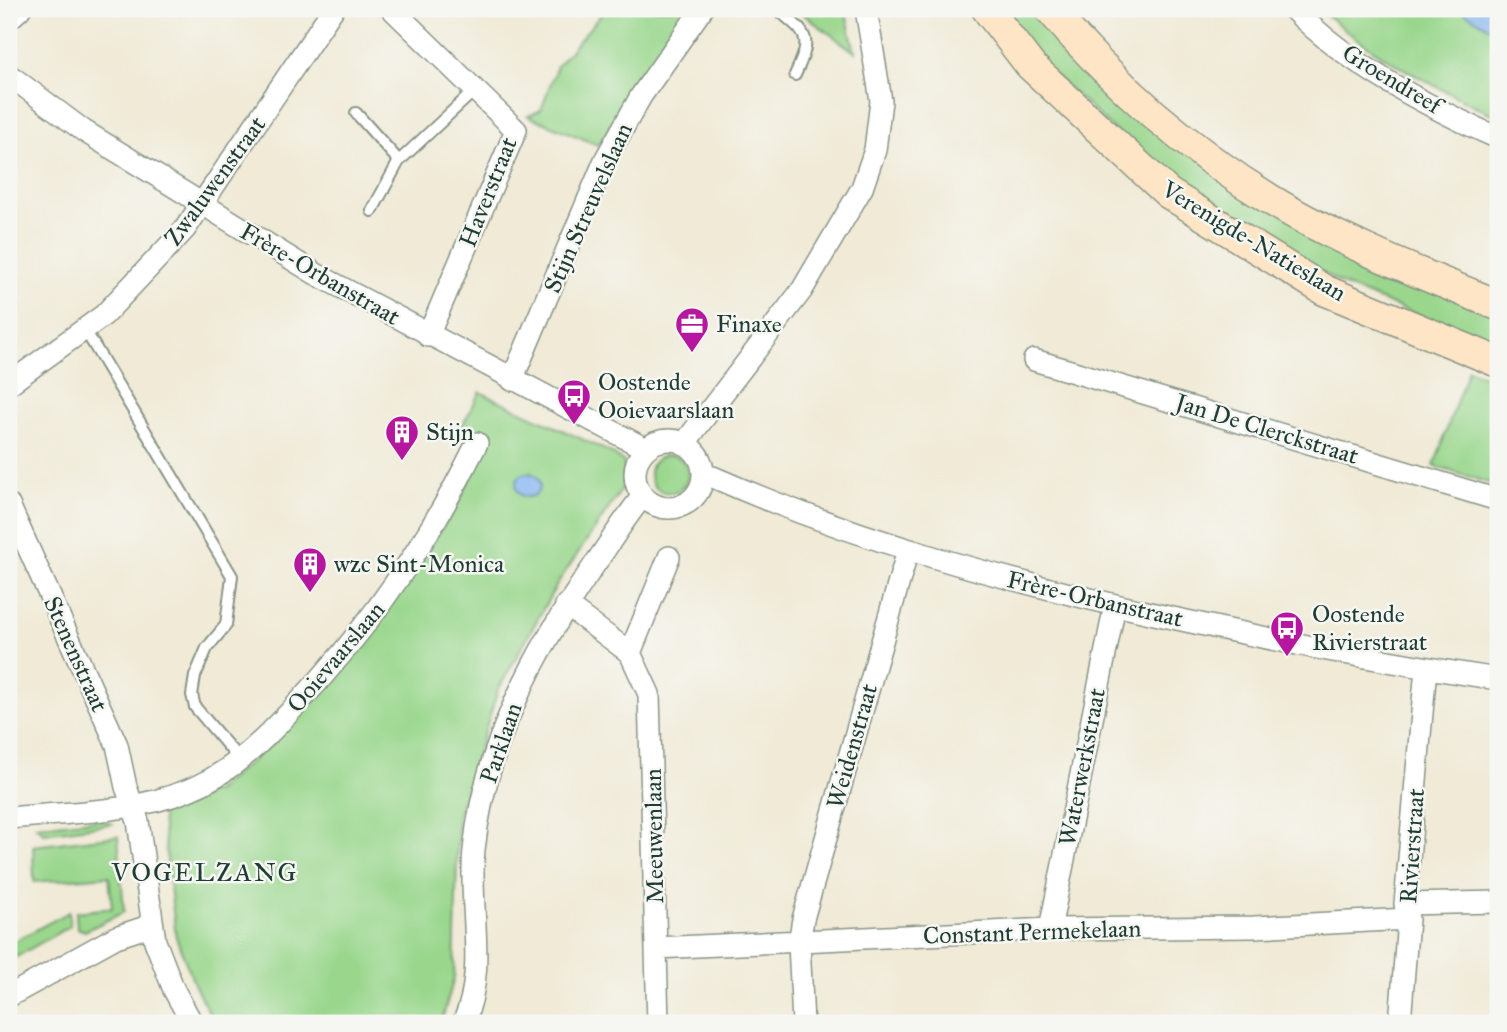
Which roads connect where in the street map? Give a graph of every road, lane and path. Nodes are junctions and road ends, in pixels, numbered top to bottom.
1 (20, 9) edge
2 (333, 9) edge
3 (392, 9) edge
4 (702, 9) edge
5 (777, 9) edge
6 (866, 9) edge
7 (987, 9) edge
8 (1050, 9) edge
9 (1293, 9) edge
10 (9, 19) edge
11 (9, 75) edge
12 (794, 75) dead end
13 (475, 90) junction
14 (356, 113) dead end
15 (1498, 138) edge
16 (399, 161) junction
17 (203, 204) junction
18 (372, 211) dead end
19 (1498, 305) edge
20 (85, 330) junction
21 (428, 336) junction
22 (1034, 360) dead end
23 (1498, 362) edge
24 (512, 380) junction
25 (9, 384) edge
26 (477, 443) dead end
27 (684, 444) junction
28 (646, 449) junction
29 (703, 477) junction
30 (643, 496) junction
31 (1498, 500) edge
32 (9, 505) edge
33 (908, 550) junction
34 (669, 557) dead end
35 (566, 605) junction
36 (1115, 605) junction
37 (630, 653) junction
38 (1426, 668) junction
39 (1498, 679) edge
40 (239, 759) junction
41 (135, 806) junction
42 (9, 818) edge
43 (1498, 902) edge
44 (1407, 912) junction
45 (152, 925) junction
46 (1050, 929) junction
47 (799, 943) junction
48 (656, 948) junction
49 (9, 996) edge
50 (192, 1023) edge
51 (463, 1023) edge
52 (657, 1023) edge
53 (803, 1023) edge
54 (1400, 1023) edge

1 - 10 street
2 - 17 street, Zwaluwenstraat
3 - 13 street, Haverstraat
4 - 24 street, Stijn Streuvelslaan
5 - 12 lane
6 - 27 street
7 - 23 main road, Verenigde-Natieslaan
8 - 19 main road, Verenigde-Natieslaan
9 - 15 street, Groendreef
11 - 17 street, Frère-Orbanstraat
13 - 16 lane
13 - 21 street, Haverstraat
14 - 16 lane
16 - 18 lane
17 - 20 street, Zwaluwenstraat
17 - 21 street, Frère-Orbanstraat
20 - 25 street, Zwaluwenstraat
20 - 40 lane
21 - 24 street, Frère-Orbanstraat
22 - 31 street, Jan De Clerckstraat
24 - 28 street, Frère-Orbanstraat
26 - 40 street, Ooievaarslaan
27 - 28 street
27 - 29 street
28 - 30 street
29 - 30 street
29 - 33 street, Frère-Orbanstraat
30 - 35 street, Parklaan
32 - 41 street, Stenenstraat
33 - 36 street, Frère-Orbanstraat
33 - 47 street, Weidenstraat
34 - 37 street
35 - 37 street, Meeuwenlaan
35 - 51 street, Parklaan
36 - 38 street, Frère-Orbanstraat
36 - 46 street, Waterwerkstraat
37 - 48 street, Meeuwenlaan
38 - 39 street, Frère-Orbanstraat
38 - 44 street, Rivierstraat
40 - 41 street, Ooievaarslaan
41 - 42 street, Ooievaarslaan
41 - 45 street
43 - 44 street, Constant Permekelaan
44 - 46 street, Constant Permekelaan
44 - 54 street, Rivierstraat
45 - 49 street
45 - 50 street
46 - 47 street, Constant Permekelaan
47 - 48 street, Constant Permekelaan
47 - 53 street, Weidenstraat
48 - 52 street, Meeuwenlaan

